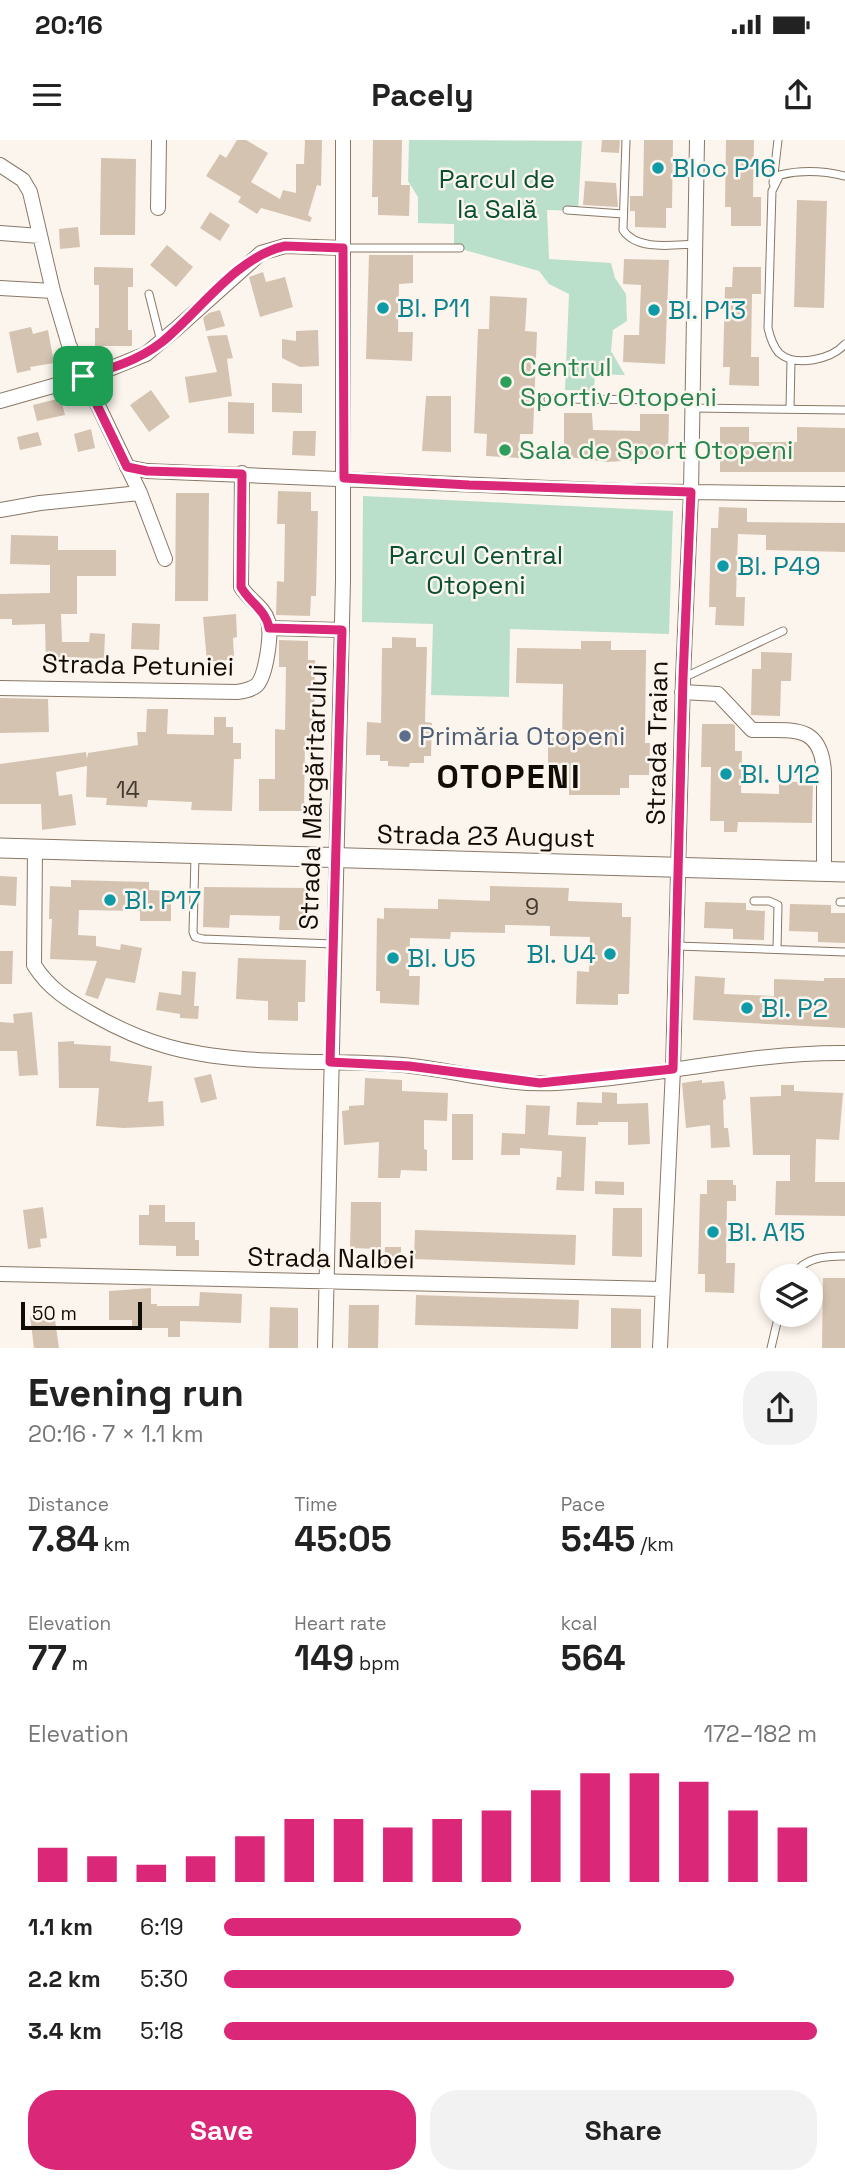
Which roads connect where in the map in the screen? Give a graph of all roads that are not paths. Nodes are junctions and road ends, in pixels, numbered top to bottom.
1 (159, 140) edge
2 (342, 140) edge
3 (626, 140) edge
4 (697, 140) edge
5 (778, 140) edge
6 (0, 165) edge
7 (845, 176) edge
8 (772, 191) junction
9 (158, 208) dead end
10 (567, 210) dead end
11 (623, 214) junction
12 (0, 233) edge
13 (40, 236) junction
14 (695, 244) junction
15 (343, 248) junction
16 (460, 248) dead end
17 (0, 288) edge
18 (53, 291) junction
19 (149, 294) dead end
20 (161, 342) junction
21 (845, 344) edge
22 (791, 360) junction
23 (83, 376) junction
24 (548, 399) dead end
25 (0, 401) edge
26 (693, 404) junction
27 (790, 409) junction
28 (845, 410) edge
29 (127, 467) junction
30 (242, 474) junction
31 (344, 478) junction
32 (691, 492) junction
33 (140, 493) junction
34 (845, 494) edge
35 (0, 510) edge
36 (165, 559) dead end
37 (269, 628) junction
38 (342, 630) junction
39 (783, 631) dead end
40 (683, 685) junction
41 (0, 688) edge
42 (0, 848) edge
43 (35, 849) junction
44 (195, 854) junction
45 (337, 859) junction
46 (679, 867) junction
47 (824, 872) junction
48 (845, 873) edge
49 (754, 901) dead end
50 (334, 944) junction
51 (677, 946) junction
52 (777, 949) junction
53 (845, 951) edge
54 (845, 1053) edge
55 (330, 1062) junction
56 (673, 1069) junction
57 (845, 1256) edge
58 (804, 1264) edge
59 (0, 1274) edge
60 (327, 1282) junction
61 (662, 1289) junction
62 (776, 1327) edge
63 (325, 1348) edge
64 (660, 1348) edge
65 (772, 1348) edge

1 - 9 street
2 - 15 street, Strada Mărgăritarului
3 - 11 lane
4 - 14 street, Strada Traian
5 - 8 lane
6 - 13 street
7 - 8 lane
8 - 22 lane
10 - 11 lane
11 - 14 lane
12 - 13 street
13 - 18 street
14 - 26 street, Strada Traian
15 - 16 lane
15 - 20 street
15 - 31 street, Strada Mărgăritarului
17 - 18 street
18 - 23 street
19 - 20 lane
20 - 23 street
21 - 22 lane
22 - 27 lane
23 - 25 street
23 - 29 street
24 - 26 lane
26 - 27 lane
26 - 32 street, Strada Traian
27 - 28 lane
29 - 30 street
29 - 33 street
30 - 31 street
30 - 37 street
31 - 32 street
31 - 38 street, Strada Mărgăritarului
32 - 34 street
32 - 40 street, Strada Traian
33 - 35 street
33 - 36 street
37 - 38 street
37 - 41 street, Strada Petuniei
38 - 45 street, Strada Mărgăritarului
39 - 40 lane
40 - 46 street, Strada Traian
40 - 47 street
42 - 43 main road, Strada 23 August
43 - 44 main road, Strada 23 August
43 - 55 street
44 - 45 main road, Strada 23 August
44 - 50 lane
45 - 46 main road, Strada 23 August
45 - 50 street, Strada Mărgăritarului
46 - 47 main road, Strada 23 August
46 - 51 street, Strada Traian
47 - 48 main road, Strada 23 August
49 - 52 lane
50 - 55 street, Strada Mărgăritarului
51 - 52 lane
51 - 56 street, Strada Traian
52 - 53 lane
54 - 56 street
55 - 56 street
55 - 60 street, Strada Mărgăritarului
56 - 61 street, Strada Traian
57 - 58 lane
59 - 60 street, Strada Nalbei
60 - 61 street, Strada Nalbei
60 - 63 street, Strada Mărgăritarului
61 - 64 street, Strada Traian
62 - 65 lane

